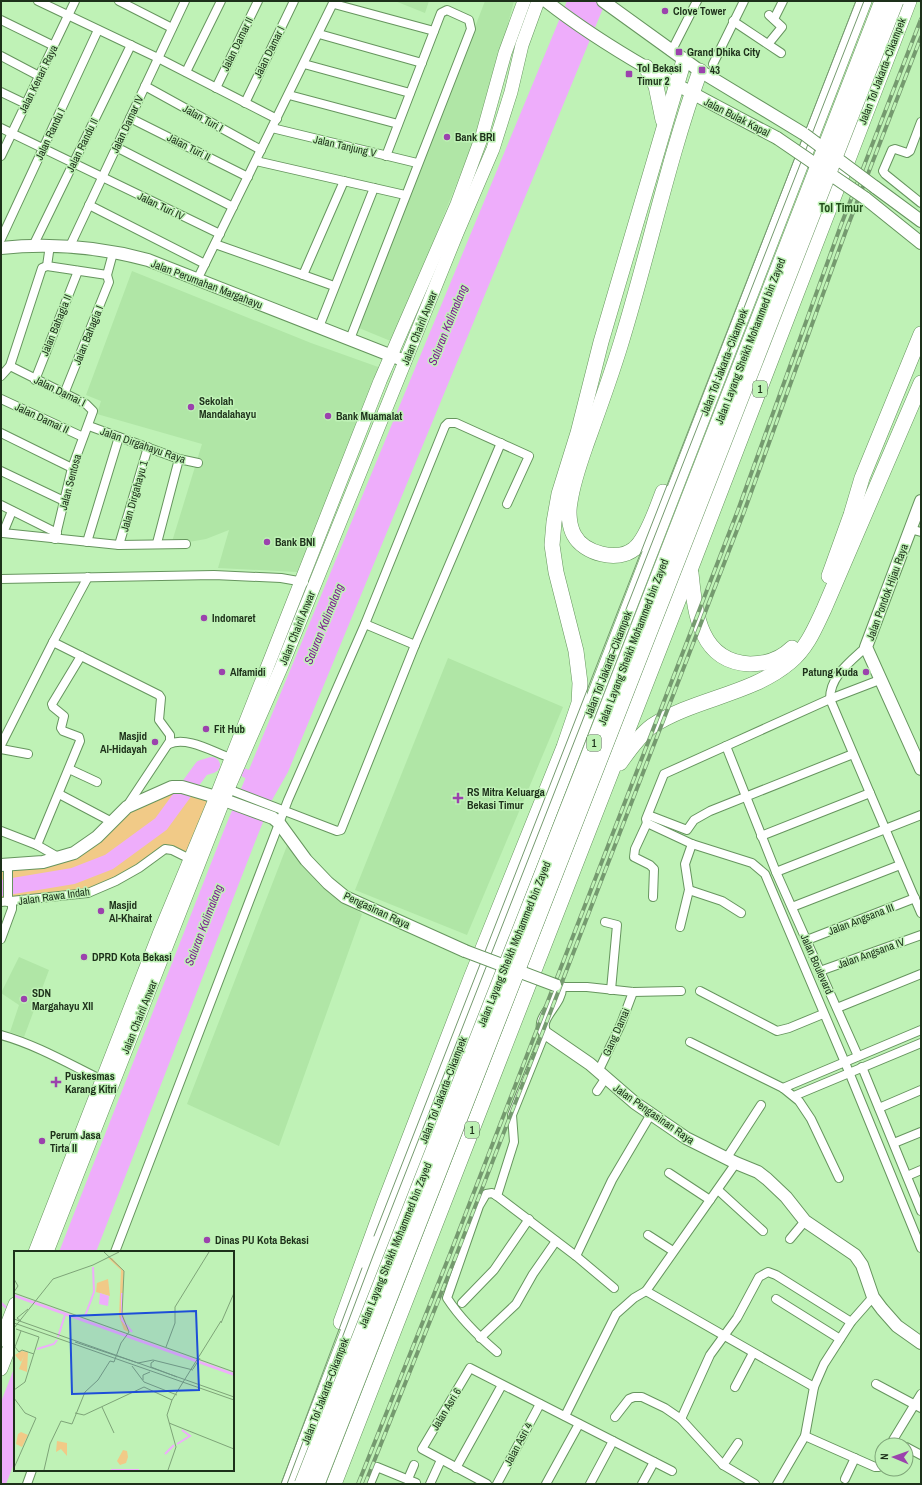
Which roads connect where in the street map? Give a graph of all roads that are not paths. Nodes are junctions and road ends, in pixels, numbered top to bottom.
1 (38, 1) edge
2 (75, 1) edge
3 (119, 1) edge
4 (185, 1) edge
5 (221, 1) edge
6 (258, 1) edge
7 (294, 1) edge
8 (524, 1) edge
9 (538, 1) edge
10 (697, 1) edge
11 (744, 1) edge
12 (783, 1) edge
13 (864, 1) edge
14 (882, 1) edge
15 (896, 1) edge
16 (909, 1) edge
17 (334, 2) edge
18 (549, 3) edge
19 (609, 3) edge
20 (68, 15) junction
21 (1, 20) edge
22 (733, 21) junction
23 (172, 28) junction
24 (98, 30) junction
25 (434, 31) junction
26 (319, 34) junction
27 (769, 43) junction
28 (131, 45) junction
29 (54, 46) junction
30 (670, 52) junction
31 (781, 53) dead end
32 (1, 56) edge
33 (158, 58) junction
34 (684, 60) junction
35 (422, 63) junction
36 (304, 64) junction
37 (646, 67) junction
38 (706, 68) junction
39 (186, 72) junction
40 (39, 76) junction
41 (676, 84) junction
42 (145, 86) junction
43 (216, 88) junction
44 (1, 92) edge
45 (410, 93) junction
46 (692, 94) junction
47 (288, 95) junction
48 (245, 103) junction
49 (26, 104) junction
50 (130, 118) junction
51 (277, 119) junction
52 (921, 122) edge
53 (398, 124) junction
54 (663, 125) junction
55 (1, 128) edge
56 (272, 128) junction
57 (12, 133) junction
58 (116, 147) junction
59 (43, 148) junction
60 (261, 150) junction
61 (1, 155) edge
62 (386, 156) junction
63 (256, 161) junction
64 (73, 163) junction
65 (417, 163) junction
66 (102, 177) junction
67 (248, 177) junction
68 (344, 181) junction
69 (374, 188) junction
70 (405, 195) junction
71 (921, 203) edge
72 (89, 205) junction
73 (233, 207) junction
74 (921, 222) edge
75 (220, 234) junction
76 (1, 239) edge
77 (921, 243) edge
78 (215, 244) junction
79 (50, 245) junction
80 (33, 246) junction
81 (70, 246) junction
82 (1, 248) edge
83 (113, 252) junction
84 (765, 256) junction
85 (205, 264) junction
86 (47, 266) junction
87 (78, 271) junction
88 (107, 275) junction
89 (303, 275) junction
90 (197, 280) junction
91 (334, 286) junction
92 (319, 327) junction
93 (921, 334) edge
94 (350, 339) junction
95 (392, 355) junction
96 (405, 361) junction
97 (10, 366) junction
98 (1, 376) edge
99 (35, 380) junction
100 (921, 383) edge
101 (64, 394) junction
102 (1, 399) edge
103 (89, 426) junction
104 (1, 433) edge
105 (83, 437) junction
106 (119, 437) junction
107 (501, 443) junction
108 (148, 447) junction
109 (179, 458) junction
110 (198, 463) dead end
111 (72, 468) junction
112 (1, 470) edge
113 (921, 501) edge
114 (64, 502) junction
115 (507, 504) dead end
116 (1, 505) edge
117 (12, 510) junction
118 (916, 531) edge
119 (2, 535) edge
120 (56, 536) junction
121 (87, 542) junction
122 (157, 543) junction
123 (186, 544) dead end
124 (119, 545) junction
125 (690, 570) junction
126 (88, 577) junction
127 (1, 579) edge
128 (308, 584) junction
129 (365, 624) junction
130 (53, 642) junction
131 (415, 645) junction
132 (866, 647) junction
133 (81, 656) junction
134 (882, 679) junction
135 (830, 699) junction
136 (169, 744) junction
137 (1, 745) edge
138 (726, 746) junction
139 (1, 749) edge
140 (28, 754) dead end
141 (853, 754) junction
142 (231, 758) junction
143 (69, 769) junction
144 (921, 770) edge
145 (610, 777) junction
146 (97, 782) dead end
147 (142, 786) junction
148 (870, 793) junction
149 (59, 794) junction
150 (155, 794) junction
151 (223, 795) junction
152 (745, 796) junction
153 (127, 807) junction
154 (284, 811) junction
155 (921, 815) edge
156 (275, 816) junction
157 (647, 819) junction
158 (112, 822) junction
159 (885, 829) junction
160 (1, 831) edge
161 (761, 836) junction
162 (692, 844) junction
163 (37, 845) junction
164 (58, 857) junction
165 (190, 859) junction
166 (900, 865) junction
167 (6, 868) edge
168 (776, 872) junction
169 (689, 890) junction
170 (653, 897) dead end
171 (914, 898) junction
172 (7, 900) edge
173 (792, 907) junction
174 (741, 913) dead end
175 (921, 913) edge
176 (605, 922) dead end
177 (680, 928) dead end
178 (921, 935) edge
179 (164, 937) junction
180 (1, 939) edge
181 (806, 940) junction
182 (820, 971) junction
183 (921, 974) edge
184 (558, 986) junction
185 (611, 990) junction
186 (681, 991) dead end
187 (700, 991) dead end
188 (633, 992) junction
189 (837, 1008) junction
190 (823, 1014) junction
191 (921, 1030) edge
192 (545, 1033) junction
193 (1, 1036) edge
194 (690, 1042) dead end
195 (921, 1043) edge
196 (858, 1056) junction
197 (845, 1062) junction
198 (862, 1067) junction
199 (849, 1072) junction
200 (602, 1075) junction
201 (107, 1083) junction
202 (783, 1088) junction
203 (921, 1090) edge
204 (597, 1091) dead end
205 (794, 1096) junction
206 (761, 1105) dead end
207 (879, 1108) junction
208 (651, 1114) junction
209 (921, 1132) edge
210 (894, 1143) junction
211 (731, 1161) junction
212 (921, 1170) edge
213 (669, 1173) dead end
214 (907, 1176) junction
215 (839, 1178) dead end
216 (718, 1190) junction
217 (497, 1196) junction
218 (710, 1200) junction
219 (921, 1210) edge
220 (907, 1215) junction
221 (529, 1219) junction
222 (53, 1220) junction
223 (805, 1221) junction
224 (763, 1231) dead end
225 (648, 1235) dead end
226 (790, 1239) dead end
227 (556, 1241) junction
228 (921, 1248) edge
229 (36, 1251) edge
230 (47, 1251) edge
231 (115, 1251) edge
232 (673, 1251) junction
233 (576, 1256) junction
234 (614, 1288) dead end
235 (646, 1291) junction
236 (873, 1297) junction
237 (776, 1299) dead end
238 (462, 1303) dead end
239 (14, 1310) edge
240 (851, 1322) junction
241 (11, 1328) edge
242 (722, 1336) junction
243 (480, 1338) junction
244 (840, 1339) junction
245 (1, 1340) edge
246 (921, 1343) edge
247 (497, 1352) dead end
248 (753, 1353) junction
249 (1, 1369) edge
250 (876, 1384) dead end
251 (502, 1385) junction
252 (735, 1387) dead end
253 (814, 1387) junction
254 (921, 1394) edge
255 (540, 1404) junction
256 (917, 1406) edge
257 (565, 1416) junction
258 (615, 1417) dead end
259 (681, 1419) junction
260 (579, 1424) junction
261 (308, 1436) junction
262 (805, 1436) junction
263 (896, 1437) edge
264 (613, 1441) junction
265 (738, 1443) dead end
266 (855, 1458) junction
267 (441, 1460) junction
268 (654, 1462) junction
269 (414, 1465) dead end
270 (723, 1465) junction
271 (874, 1467) edge
272 (456, 1468) junction
273 (32, 1471) edge
274 (672, 1471) dead end
275 (845, 1479) dead end
276 (474, 1481) edge
277 (412, 1482) edge
278 (27, 1484) edge
279 (289, 1484) edge
280 (302, 1484) edge
281 (317, 1484) edge
282 (334, 1484) edge
283 (370, 1484) edge
284 (430, 1484) edge
285 (487, 1484) edge
286 (497, 1484) edge
287 (546, 1484) edge
288 (590, 1484) edge
289 (642, 1484) edge
290 (755, 1484) edge
291 (777, 1484) edge

1 - 20 street
2 - 20 street, Jalan Kenari Raya
3 - 23 street
4 - 23 street, Jalan Damar IV
5 - 39 street
6 - 43 street, Jalan Damar II
7 - 48 street, Jalan Damar I
8 - 95 main road, Jalan Chairil Anwar
9 - 96 main road, Jalan Chairil Anwar
10 - 30 street
11 - 22 street
12 - 27 street
13 - 84 highway, Jalan Tol Jakarta–Cikampek / 1
14 - 280 highway, Jalan Layang Sheikh Mohammed bin Zayed / 1, bridge
15 - 281 highway, Jalan Layang Sheikh Mohammed bin Zayed / 1, bridge
16 - 125 highway, Jalan Tol Jakarta–Cikampek / 1
17 - 25 street
17 - 26 street
18 - 37 street, Jalan Bulak Kapal
19 - 30 street, Jalan Bulak Kapal
20 - 24 street
20 - 29 street, Jalan Kenari Raya
21 - 29 street
22 - 27 street
22 - 38 street
23 - 33 street, Jalan Damar IV
24 - 28 street
24 - 59 street, Jalan Randu I
25 - 35 street
25 - 65 street
26 - 35 street
26 - 36 street
27 - 31 street
28 - 33 street
28 - 64 street, Jalan Randu II
29 - 40 street, Jalan Kenari Raya
30 - 34 street, Jalan Bulak Kapal
32 - 40 street
33 - 39 street
33 - 42 street, Jalan Damar IV
34 - 38 street, Jalan Bulak Kapal
34 - 41 highway
35 - 45 street
36 - 45 street
36 - 47 street
37 - 41 street, Jalan Bulak Kapal
37 - 54 highway
38 - 46 highway
38 - 74 street, Jalan Bulak Kapal, bridge
39 - 43 street
40 - 49 street, Jalan Kenari Raya
41 - 46 street, Jalan Bulak Kapal
41 - 54 highway
42 - 50 street, Jalan Damar IV
42 - 60 street, Jalan Turi I
43 - 48 street
44 - 49 street
45 - 53 street
46 - 77 street, Jalan Bulak Kapal, bridge
46 - 84 highway
47 - 51 street
47 - 53 street
48 - 51 street
49 - 57 street, Jalan Kenari Raya
50 - 58 street, Jalan Damar IV
50 - 67 street, Jalan Turi II
51 - 56 street
52 - 71 street
53 - 62 street
54 - 261 highway
55 - 57 street, Jalan Turi IV
56 - 60 street
56 - 62 street, Jalan Tanjung V
57 - 59 street, Jalan Turi IV
57 - 61 street, Jalan Kenari Raya
58 - 66 street, Jalan Damar IV
58 - 73 street
59 - 64 street, Jalan Turi IV
59 - 76 street, Jalan Randu I
60 - 63 street
62 - 65 street, Jalan Tanjung V
63 - 67 street
63 - 68 street
64 - 66 street, Jalan Turi IV
64 - 80 street, Jalan Randu II
65 - 70 street
66 - 72 street, Jalan Damar IV
66 - 75 street, Jalan Turi IV
67 - 73 street
68 - 69 street
68 - 89 street
69 - 70 street
69 - 91 street
70 - 94 street
72 - 81 street, Jalan Damar IV
72 - 85 street
73 - 75 street
75 - 78 street
78 - 85 street
78 - 89 street
79 - 80 street, Jalan Perumahan Margahayu
79 - 81 street, Jalan Perumahan Margahayu
79 - 86 street
80 - 82 street, Jalan Perumahan Margahayu
81 - 83 street, Jalan Perumahan Margahayu
83 - 88 street, Jalan Bahagia I
83 - 90 street, Jalan Perumahan Margahayu
84 - 261 highway, Jalan Tol Jakarta–Cikampek / 1
85 - 90 street
86 - 87 street
86 - 97 street
87 - 88 street
87 - 99 street, Jalan Bahagia II
88 - 101 street, Jalan Bahagia I
89 - 91 street
90 - 92 street, Jalan Perumahan Margahayu
91 - 92 street
92 - 94 street, Jalan Perumahan Margahayu
93 - 125 highway
94 - 95 street, Jalan Perumahan Margahayu
95 - 96 street, Jalan Perumahan Margahayu
95 - 128 main road, Jalan Chairil Anwar
96 - 128 main road, Jalan Chairil Anwar
97 - 98 street
97 - 99 street, Jalan Damai I
99 - 101 street, Jalan Damai I
100 - 145 highway
101 - 103 street, Jalan Damai I
102 - 105 street, Jalan Damai II
103 - 105 street, Jalan Sentosa
103 - 106 street, Jalan Dirgahayu Raya
104 - 111 street
105 - 111 street, Jalan Sentosa
106 - 108 street, Jalan Dirgahayu Raya
106 - 121 street
107 - 115 street
107 - 129 street
107 - 131 street
108 - 109 street, Jalan Dirgahayu Raya
108 - 124 street, Jalan Dirgahayu 1
109 - 110 street, Jalan Dirgahayu Raya
109 - 122 street
111 - 114 street, Jalan Sentosa
112 - 114 street
113 - 118 street, Jalan Pondok Hijau Raya
114 - 120 street, Jalan Sentosa
116 - 117 street
117 - 119 street
117 - 120 street
118 - 132 street, Jalan Pondok Hijau Raya
119 - 120 street
120 - 121 street
121 - 124 street
122 - 123 street
122 - 124 street
125 - 145 highway, Jalan Tol Jakarta–Cikampek / 1
126 - 127 street
126 - 128 street
126 - 130 street
128 - 142 main road, Jalan Chairil Anwar
128 - 151 main road, Jalan Chairil Anwar
129 - 131 street
129 - 154 street
130 - 133 street
130 - 137 street
131 - 154 street
132 - 134 street, Jalan Pondok Hijau Raya
132 - 135 street
133 - 136 street
133 - 143 street
134 - 135 street
134 - 144 street, Jalan Pondok Hijau Raya
135 - 138 street
135 - 141 street
136 - 142 street
136 - 147 street
138 - 152 street, Jalan Boulevard
138 - 157 street
139 - 140 street
141 - 148 street
141 - 152 street
142 - 151 main road, Jalan Chairil Anwar
143 - 146 street
143 - 149 street
145 - 282 highway, Jalan Tol Jakarta–Cikampek / 1
147 - 150 street
147 - 153 street
148 - 159 street
148 - 161 street
149 - 158 street
149 - 163 street
150 - 151 street
150 - 153 street
151 - 156 street
151 - 165 main road, Jalan Chairil Anwar
151 - 179 main road, Jalan Chairil Anwar
152 - 157 street
152 - 161 street, Jalan Boulevard
153 - 158 street
154 - 156 street
154 - 156 street
155 - 159 street
156 - 184 street, Pengasinan Raya, bridge
156 - 231 street
157 - 162 street
157 - 170 street
158 - 164 street
159 - 166 street
159 - 168 street
160 - 163 street
161 - 168 street, Jalan Boulevard
162 - 169 street
162 - 190 street
163 - 164 street
164 - 167 street
165 - 172 street, Jalan Rawa Indah
165 - 179 main road, Jalan Chairil Anwar
166 - 171 street
166 - 173 street
167 - 172 street
168 - 173 street, Jalan Boulevard
169 - 174 street
169 - 177 street
171 - 175 street
171 - 181 street, Jalan Angsana III
172 - 180 street
173 - 181 street, Jalan Boulevard
176 - 185 street
178 - 182 street, Jalan Angsana IV
179 - 201 main road, Jalan Chairil Anwar
181 - 182 street, Jalan Boulevard
182 - 189 street, Jalan Boulevard
183 - 189 street
184 - 185 street
184 - 192 street
185 - 188 street
186 - 188 street
187 - 190 street
188 - 200 street, Gang Damai
189 - 196 street, Jalan Boulevard
190 - 197 street
191 - 196 street
192 - 200 street, Jalan Pengasinan Raya
192 - 217 street
193 - 201 street
194 - 202 street
195 - 198 street
196 - 197 street
197 - 199 street
197 - 202 street
198 - 199 street
198 - 207 street
199 - 205 street
199 - 220 street
200 - 204 street, Gang Damai
200 - 208 street, Jalan Pengasinan Raya
201 - 222 main road, Jalan Chairil Anwar
202 - 205 street
203 - 207 street
205 - 215 street
206 - 211 street
207 - 210 street
208 - 211 street, Jalan Pengasinan Raya
208 - 233 street
209 - 210 street
210 - 214 street
211 - 216 street
211 - 223 street, Jalan Pengasinan Raya
212 - 214 street
213 - 218 street
214 - 219 street
216 - 218 street
216 - 224 street
217 - 221 street
217 - 243 street
218 - 232 street
219 - 220 street
220 - 228 street
221 - 227 street
221 - 238 street
222 - 229 main road, Jalan Chairil Anwar
222 - 230 main road, Jalan Chairil Anwar
223 - 226 street
223 - 236 street, Jalan Pengasinan Raya
225 - 232 street
227 - 233 street
227 - 243 street
232 - 235 street
233 - 234 street
235 - 242 street
235 - 257 street
236 - 240 street
236 - 246 street, Jalan Pengasinan Raya
237 - 244 street
239 - 241 main road
240 - 242 street
240 - 244 street
241 - 245 main road
241 - 249 main road
242 - 248 street
242 - 259 street
243 - 247 street
244 - 253 street
248 - 252 street
248 - 253 street
250 - 256 street
251 - 255 street
251 - 267 street, Jalan Asri 6
251 - 272 street
253 - 262 street
254 - 256 street
255 - 257 street
255 - 286 street, Jalan Asri 4
256 - 263 street
257 - 260 street
258 - 259 street
259 - 270 street
260 - 264 street
260 - 287 street
261 - 279 highway, Jalan Tol Jakarta–Cikampek / 1
262 - 266 street
262 - 291 street
264 - 268 street
264 - 288 street
265 - 270 street
266 - 271 street
266 - 275 street
267 - 272 street
267 - 284 street
268 - 274 street
268 - 289 street
269 - 277 street
270 - 290 street
272 - 276 street
273 - 278 street
276 - 285 street
277 - 283 street

